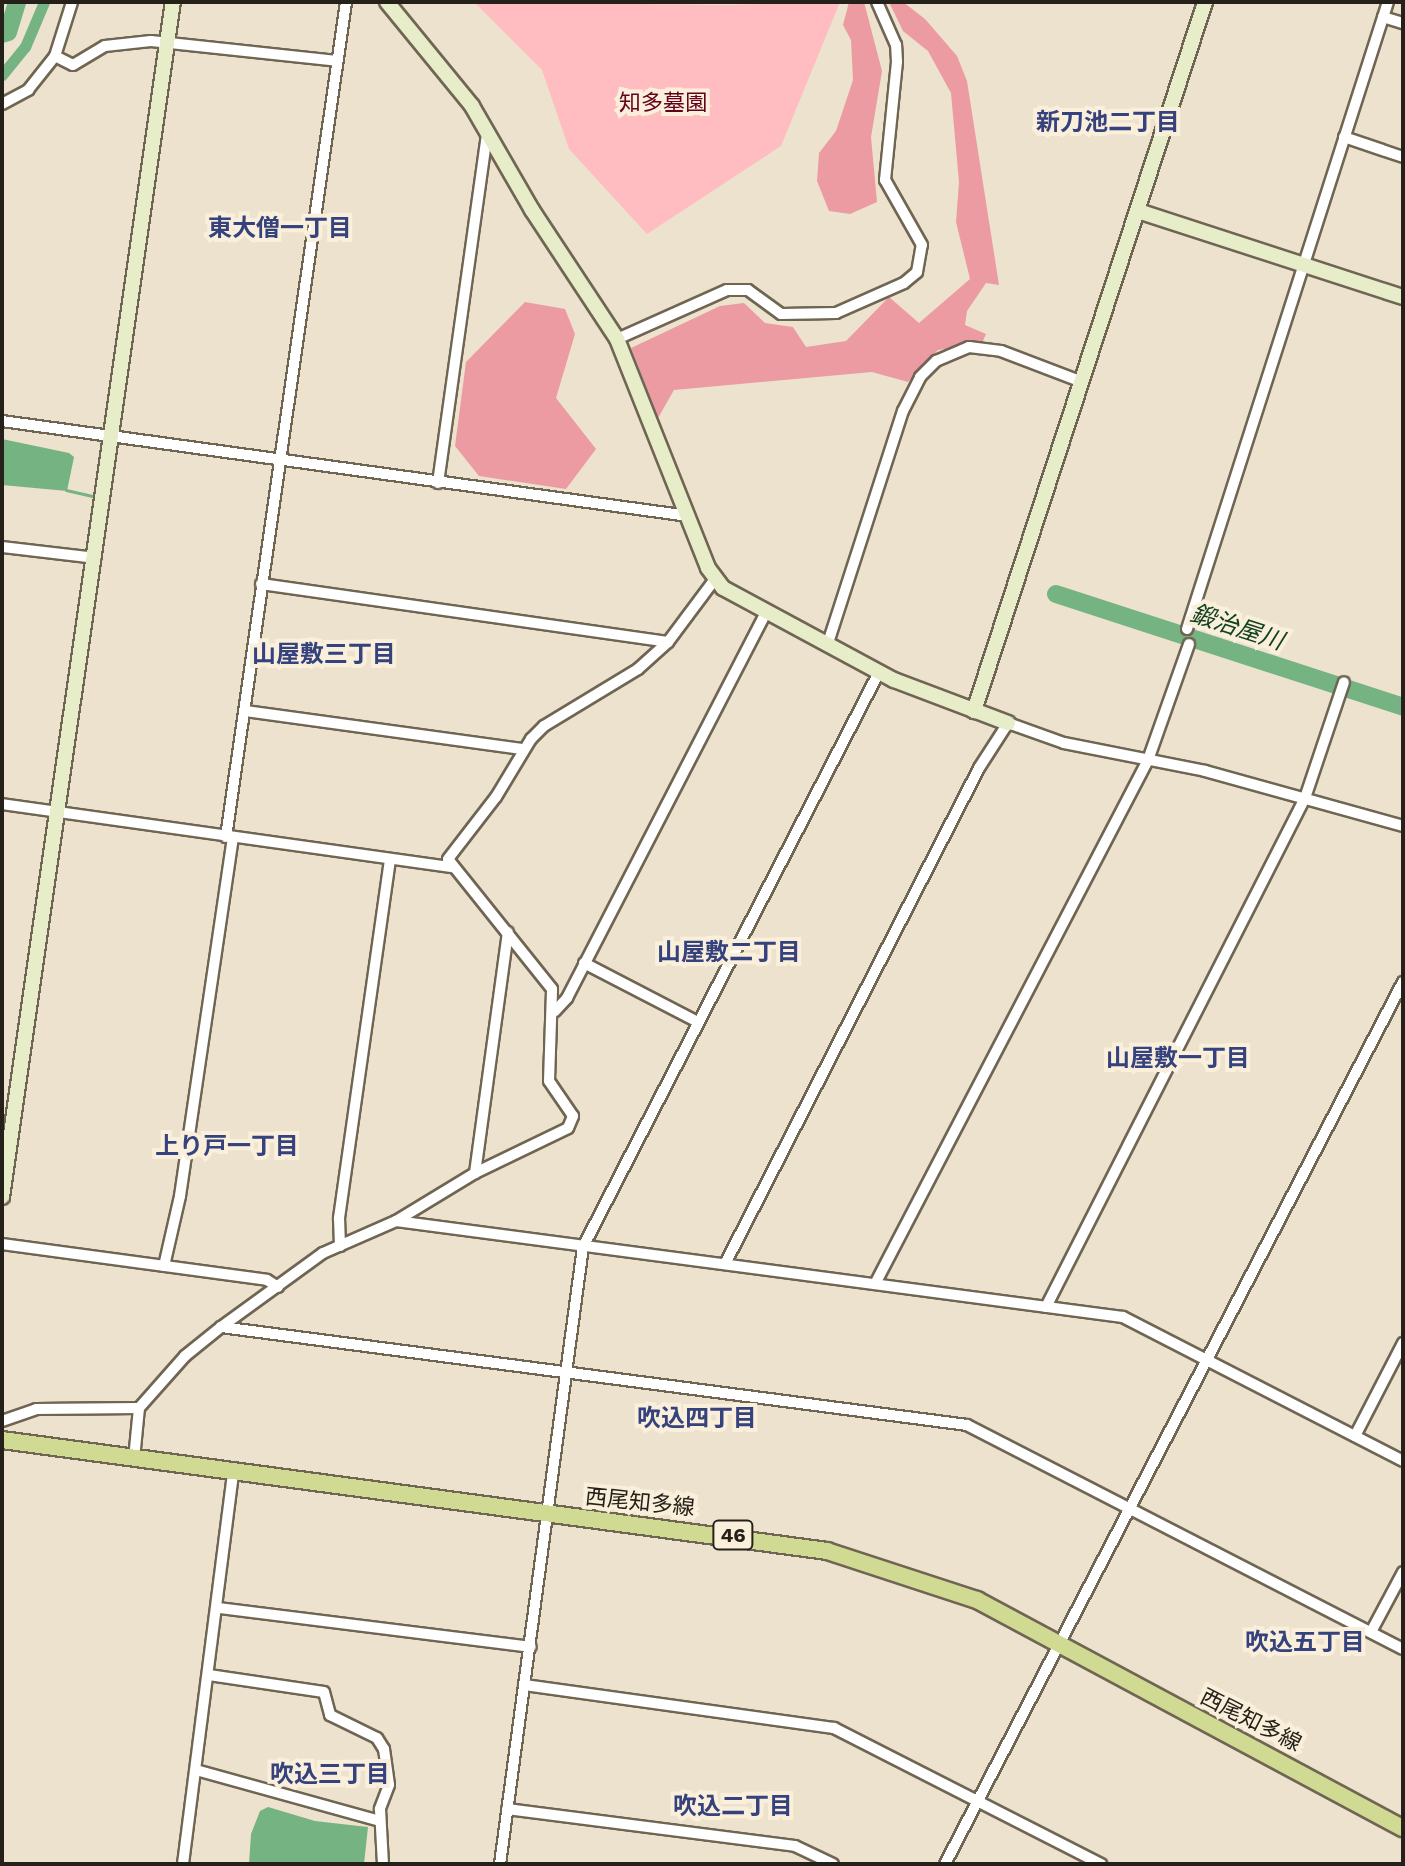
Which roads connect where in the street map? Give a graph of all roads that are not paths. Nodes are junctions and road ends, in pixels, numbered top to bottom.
1 (72, 2) edge
2 (173, 2) edge
3 (346, 2) edge
4 (387, 2) edge
5 (877, 2) edge
6 (1205, 2) edge
7 (1388, 2) edge
8 (1383, 17) junction
9 (1403, 23) edge
10 (167, 42) junction
11 (55, 56) junction
12 (337, 61) junction
13 (2, 104) edge
14 (487, 130) junction
15 (1344, 137) junction
16 (1403, 157) edge
17 (1138, 211) junction
18 (1304, 265) junction
19 (1403, 297) edge
20 (617, 339) junction
21 (1082, 382) junction
22 (2, 421) edge
23 (111, 437) junction
24 (280, 460) junction
25 (438, 483) junction
26 (688, 516) junction
27 (2, 547) edge
28 (95, 558) junction
29 (715, 579) junction
30 (261, 584) junction
31 (766, 612) junction
32 (1187, 629) dead end
33 (668, 642) junction
34 (828, 643) junction
35 (1189, 644) dead end
36 (879, 672) junction
37 (1343, 687) dead end
38 (245, 711) junction
39 (974, 711) junction
40 (1008, 723) junction
41 (522, 749) junction
42 (1148, 760) junction
43 (1305, 798) junction
44 (2, 804) edge
45 (57, 812) junction
46 (1403, 826) edge
47 (230, 838) junction
48 (390, 861) junction
49 (452, 867) junction
50 (508, 932) junction
51 (584, 963) junction
52 (1403, 982) edge
53 (555, 1011) junction
54 (698, 1022) junction
55 (475, 1173) junction
56 (2, 1197) edge
57 (396, 1221) junction
58 (2, 1244) edge
59 (340, 1246) junction
60 (583, 1247) junction
61 (725, 1264) junction
62 (164, 1266) junction
63 (875, 1284) junction
64 (278, 1287) junction
65 (1046, 1307) junction
66 (221, 1327) junction
67 (1403, 1343) edge
68 (1207, 1362) junction
69 (565, 1373) junction
70 (139, 1408) junction
71 (2, 1421) edge
72 (1355, 1436) junction
73 (2, 1440) edge
74 (134, 1459) junction
75 (1403, 1461) edge
76 (233, 1472) junction
77 (1131, 1507) junction
78 (548, 1514) junction
79 (1403, 1572) edge
80 (219, 1608) junction
81 (1371, 1632) junction
82 (1058, 1646) junction
83 (531, 1647) junction
84 (1403, 1649) edge
85 (209, 1675) junction
86 (524, 1685) junction
87 (196, 1770) junction
88 (977, 1800) junction
89 (507, 1809) junction
90 (380, 1821) junction
91 (1403, 1828) edge
92 (183, 1864) edge
93 (383, 1864) edge
94 (500, 1864) edge
95 (833, 1864) edge
96 (945, 1864) edge
97 (1101, 1864) edge

1 - 11 street
2 - 10 street
3 - 12 street
4 - 14 street
5 - 20 street
6 - 17 street
7 - 8 street
8 - 9 street
8 - 15 street
10 - 11 street
10 - 12 street
10 - 23 street
11 - 13 street
12 - 24 street
14 - 20 street
14 - 25 street
15 - 16 street
15 - 18 street
17 - 18 street
17 - 21 street
18 - 19 street
18 - 32 street
20 - 26 street
21 - 34 street
21 - 39 street
22 - 23 street
23 - 24 street
23 - 28 street
24 - 25 street
24 - 30 street
25 - 26 street
26 - 29 street
27 - 28 street
28 - 45 street
29 - 31 street
29 - 33 street
30 - 33 street
30 - 38 street
31 - 34 street
31 - 51 street
33 - 41 street
34 - 36 street
35 - 42 street
36 - 39 street
36 - 54 street
37 - 43 street
38 - 41 street
38 - 47 street
39 - 40 street
40 - 42 street
40 - 61 street
41 - 49 street
42 - 43 street
42 - 63 street
43 - 46 street
43 - 65 street
44 - 45 street
45 - 47 street
45 - 56 street
47 - 48 street
47 - 62 street
48 - 49 street
48 - 59 street
49 - 50 street
50 - 53 street
50 - 55 street
51 - 53 street
51 - 54 street
52 - 68 street
53 - 55 street
54 - 60 street
55 - 57 street
57 - 59 street
57 - 60 street
58 - 62 street
59 - 64 street
60 - 61 street
60 - 69 street
61 - 63 street
62 - 64 street
63 - 65 street
64 - 66 street
65 - 68 street
66 - 69 street
66 - 70 street
67 - 72 street
68 - 72 street
68 - 77 street
69 - 77 street
69 - 78 street
70 - 71 street
70 - 74 street
72 - 75 street
73 - 74 main road, 西尾知多線 / 46
74 - 76 main road, 西尾知多線 / 46
76 - 78 main road, 西尾知多線 / 46
76 - 80 street
77 - 81 street
77 - 82 street
78 - 82 main road, 西尾知多線 / 46
78 - 83 street
79 - 81 street
80 - 83 street
80 - 85 street
81 - 84 street
82 - 88 street
82 - 91 main road, 西尾知多線 / 46
83 - 86 street
85 - 87 street
85 - 90 street
86 - 88 street
86 - 89 street
87 - 90 street
87 - 92 street
88 - 96 street
88 - 97 street
89 - 94 street
89 - 95 street
90 - 93 street

